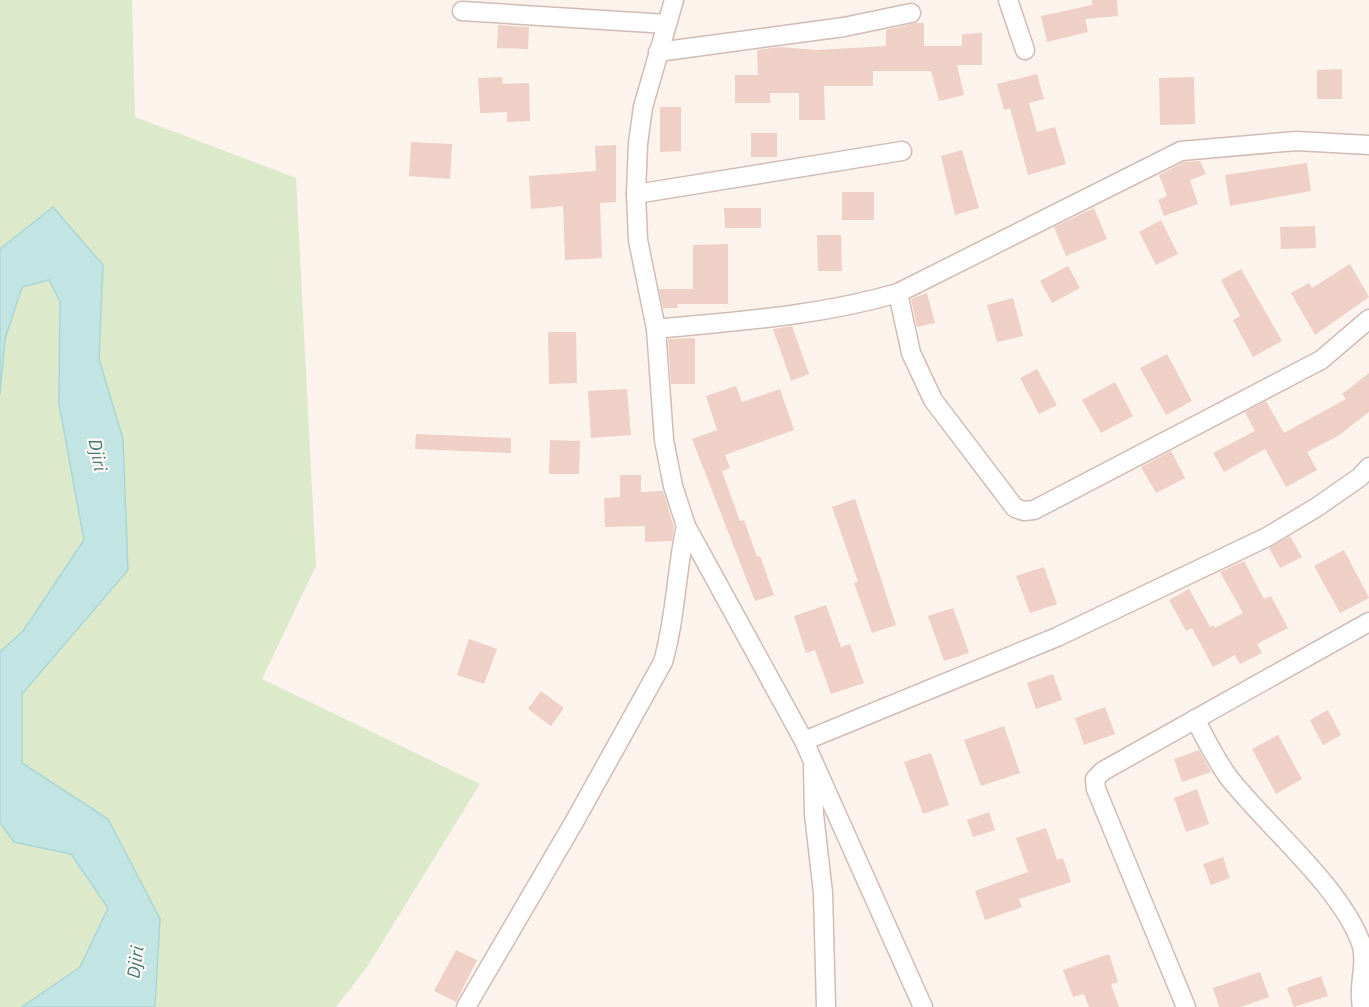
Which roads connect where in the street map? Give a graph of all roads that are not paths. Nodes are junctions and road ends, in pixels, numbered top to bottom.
1 (674, 0) edge
2 (1008, 0) edge
3 (462, 11) dead end
4 (911, 13) dead end
5 (667, 24) junction
6 (1025, 50) dead end
7 (658, 52) junction
8 (1369, 146) edge
9 (902, 152) dead end
10 (636, 194) junction
11 (898, 293) junction
12 (1369, 319) edge
13 (656, 329) junction
14 (1369, 467) edge
15 (686, 526) junction
16 (1369, 622) edge
17 (1195, 719) junction
18 (804, 741) junction
19 (813, 761) junction
20 (466, 1007) edge
21 (826, 1007) edge
22 (923, 1007) edge
23 (1186, 1007) edge
24 (1362, 1007) edge

1 - 5 street
2 - 6 street
3 - 5 street
4 - 7 street
5 - 7 street
7 - 10 street
8 - 11 street
9 - 10 street
10 - 13 street
11 - 12 street
11 - 13 street
13 - 15 street
14 - 18 street
15 - 18 street
15 - 20 street
16 - 17 street
17 - 23 street
17 - 24 street
18 - 19 street
19 - 21 street
19 - 22 street

